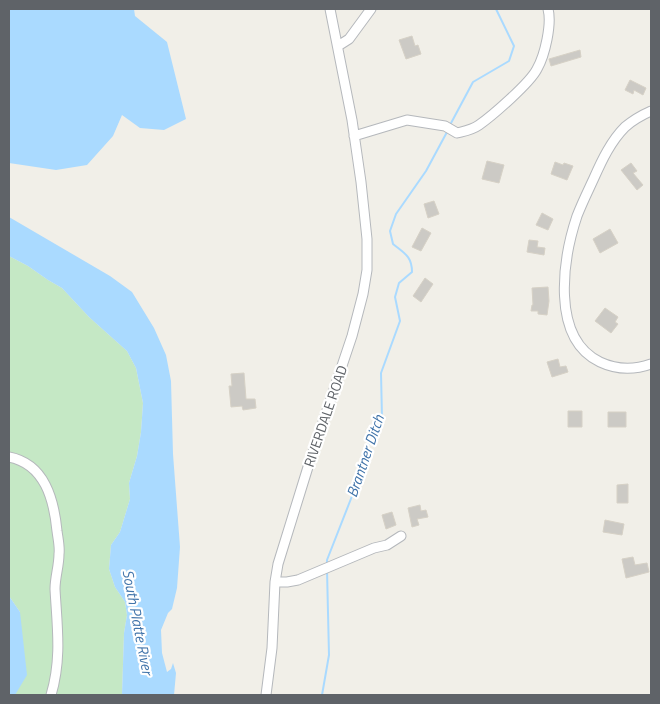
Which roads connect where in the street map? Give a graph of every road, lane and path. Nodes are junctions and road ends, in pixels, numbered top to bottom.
1 (330, 9) edge
2 (371, 9) edge
3 (548, 9) edge
4 (338, 46) junction
5 (651, 111) edge
6 (354, 136) junction
7 (651, 364) edge
8 (9, 457) edge
9 (401, 536) dead end
10 (275, 582) junction
11 (51, 695) edge
12 (266, 695) edge

1 - 4 street, RIVERDALE ROAD
2 - 4 street
3 - 6 street
4 - 6 street, RIVERDALE ROAD
5 - 7 street
6 - 10 street, RIVERDALE ROAD
8 - 11 street
9 - 10 street
10 - 12 street, RIVERDALE ROAD

